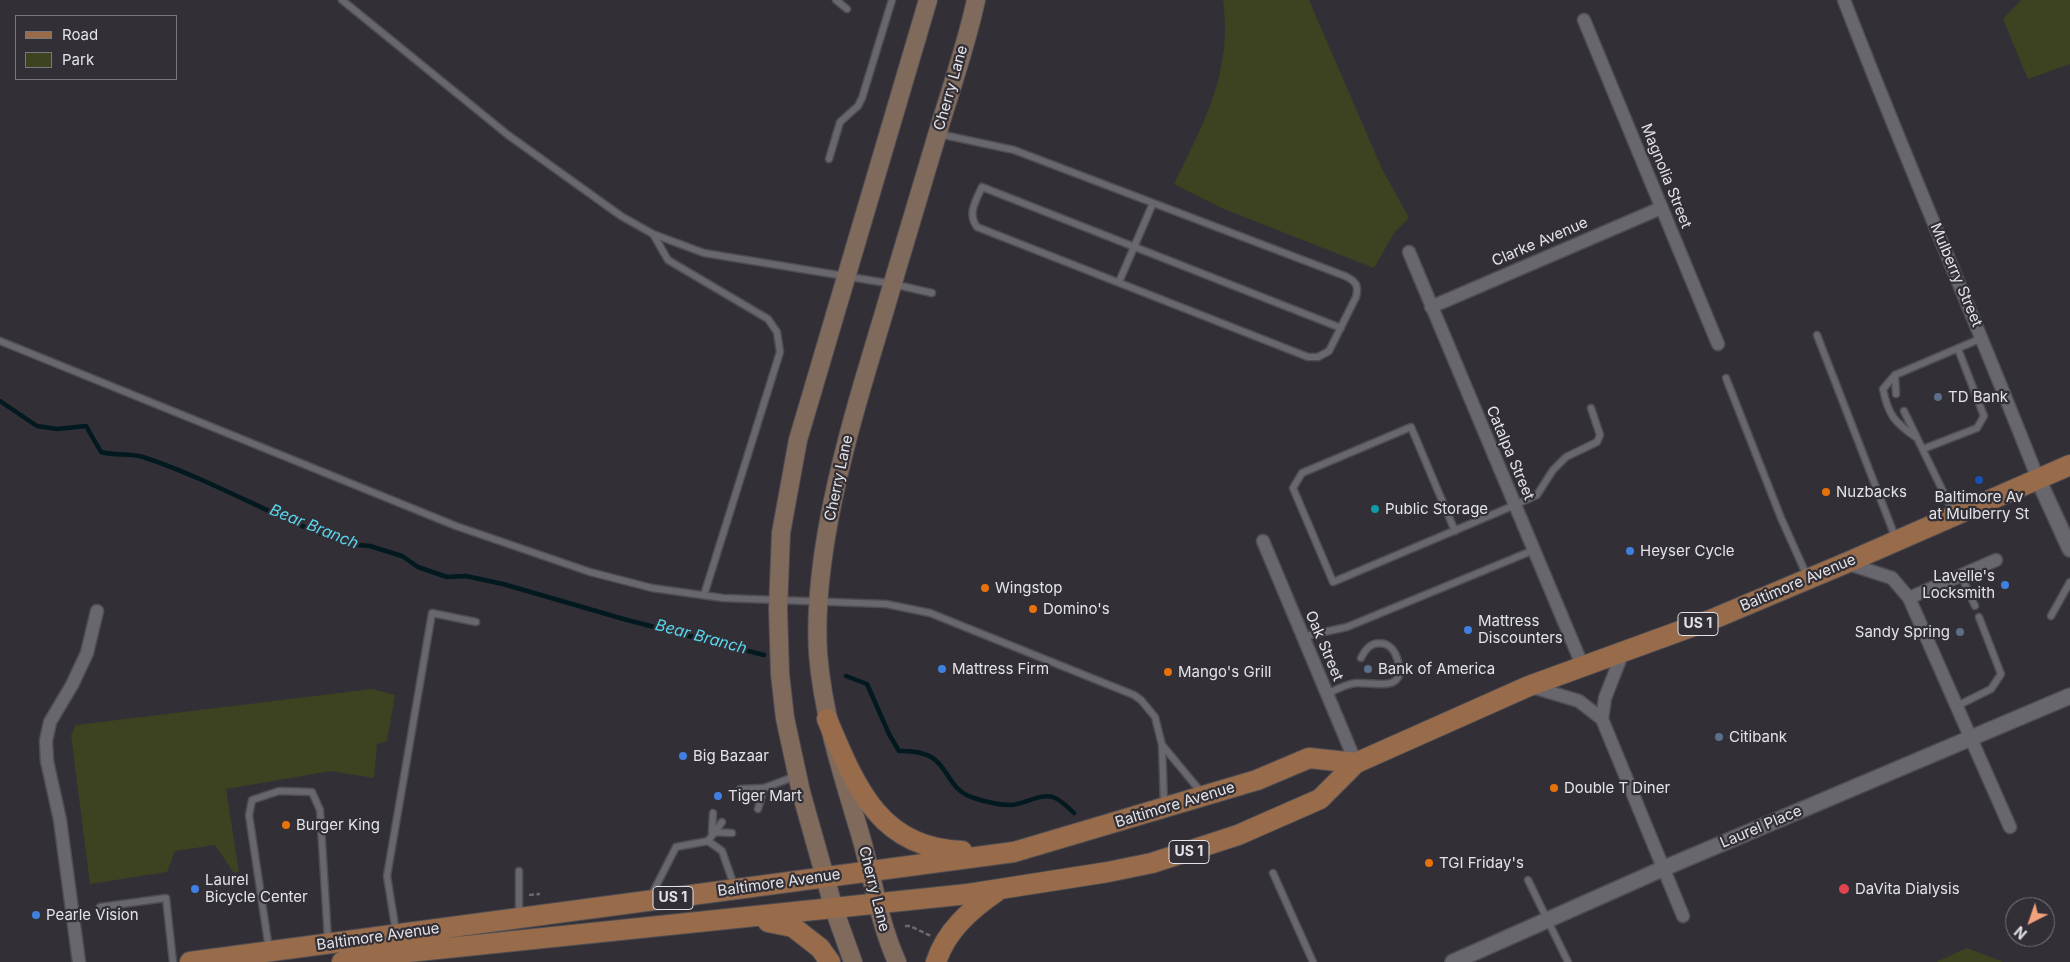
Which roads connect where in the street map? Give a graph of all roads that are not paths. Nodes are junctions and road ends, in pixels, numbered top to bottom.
1 (342, 0) edge
2 (836, 0) edge
3 (892, 0) edge
4 (976, 0) edge
5 (1844, 0) edge
6 (924, 2) edge
7 (847, 9) dead end
8 (1584, 20) dead end
9 (938, 134) junction
10 (829, 159) dead end
11 (1153, 203) junction
12 (1661, 208) junction
13 (653, 234) junction
14 (1134, 247) junction
15 (1408, 252) dead end
16 (846, 276) junction
17 (1119, 282) junction
18 (893, 284) junction
19 (932, 293) dead end
20 (1431, 307) junction
21 (1341, 328) junction
22 (1817, 335) dead end
23 (1983, 338) junction
24 (0, 341) edge
25 (1718, 344) dead end
26 (1958, 349) junction
27 (1895, 375) junction
28 (1726, 378) dead end
29 (1896, 394) dead end
30 (1591, 408) dead end
31 (1904, 412) dead end
32 (1918, 439) junction
33 (1923, 449) junction
34 (2070, 465) edge
35 (2038, 479) junction
36 (1515, 505) junction
37 (1955, 516) junction
38 (1455, 531) junction
39 (1896, 540) junction
40 (1263, 541) dead end
41 (2070, 549) edge
42 (1534, 550) junction
43 (1996, 560) dead end
44 (1846, 564) junction
45 (1961, 575) junction
46 (1808, 579) junction
47 (2070, 582) edge
48 (704, 595) junction
49 (1909, 598) junction
50 (778, 600) junction
51 (819, 602) junction
52 (1975, 606) dead end
53 (98, 610) dead end
54 (1979, 616) dead end
55 (2051, 616) dead end
56 (476, 622) dead end
57 (1302, 637) junction
58 (1623, 652) junction
59 (1361, 658) dead end
60 (1583, 667) junction
61 (1357, 675) dead end
62 (1354, 683) junction
63 (1530, 686) junction
64 (1327, 694) junction
65 (2070, 696) edge
66 (1957, 706) junction
67 (827, 718) junction
68 (1602, 718) junction
69 (1971, 738) junction
70 (1162, 745) junction
71 (1356, 763) junction
72 (798, 776) junction
73 (764, 788) junction
74 (740, 789) dead end
75 (1205, 796) junction
76 (748, 798) dead end
77 (758, 809) dead end
78 (1164, 809) junction
79 (713, 813) dead end
80 (722, 822) dead end
81 (2010, 827) dead end
82 (712, 832) junction
83 (732, 833) dead end
84 (708, 841) junction
85 (1014, 852) junction
86 (1662, 869) junction
87 (519, 871) dead end
88 (869, 871) junction
89 (1273, 873) dead end
90 (826, 877) junction
91 (1528, 880) dead end
92 (736, 889) junction
93 (1000, 890) junction
94 (649, 901) junction
95 (876, 905) junction
96 (100, 907) dead end
97 (834, 909) junction
98 (1683, 916) dead end
99 (746, 918) junction
100 (1547, 919) junction
101 (520, 929) junction
102 (328, 944) junction
103 (397, 944) junction
104 (269, 952) junction
105 (79, 962) edge
106 (173, 962) edge
107 (190, 962) edge
108 (342, 962) edge
109 (830, 962) edge
110 (853, 962) edge
111 (897, 962) edge
112 (936, 962) edge
113 (1313, 962) edge
114 (1453, 962) edge
115 (1568, 962) edge

1 - 13 lane
2 - 7 lane
3 - 10 lane
4 - 9 main road, Cherry Lane
5 - 23 street, Mulberry Street
6 - 16 main road
8 - 12 street, Magnolia Street
9 - 11 lane
9 - 18 main road, Cherry Lane
11 - 14 lane
11 - 21 lane
12 - 20 street, Clarke Avenue
12 - 25 street, Magnolia Street
13 - 16 lane
13 - 48 lane
14 - 17 lane
14 - 17 lane
14 - 21 lane
15 - 20 street, Catalpa Street
16 - 18 lane
16 - 50 main road
17 - 21 lane
18 - 19 lane
18 - 51 main road, Cherry Lane
20 - 36 street, Catalpa Street
22 - 39 lane
23 - 26 lane
23 - 35 street, Mulberry Street
24 - 48 lane
26 - 27 lane
26 - 33 lane
27 - 29 lane
27 - 32 lane
28 - 46 lane
30 - 36 lane
31 - 32 lane
32 - 33 lane
33 - 37 lane
34 - 35 main road, Baltimore Avenue / US 1
35 - 37 main road, Baltimore Avenue / US 1
35 - 41 street, Mulberry Street
36 - 38 lane
36 - 42 street, Catalpa Street
37 - 39 main road, Baltimore Avenue / US 1
38 - 38 lane
39 - 44 main road, Baltimore Avenue / US 1
40 - 57 street, Oak Street
42 - 57 lane
42 - 60 street, Catalpa Street
43 - 45 street
44 - 46 main road, Baltimore Avenue / US 1
44 - 49 street
45 - 49 street
45 - 52 lane
46 - 58 main road, Baltimore Avenue / US 1
47 - 55 lane
48 - 50 lane
49 - 66 street
50 - 51 lane
50 - 72 main road
51 - 67 main road, Cherry Lane
51 - 70 lane
53 - 105 street
54 - 66 lane
56 - 103 lane
57 - 64 street, Oak Street
58 - 60 main road, Baltimore Avenue / US 1
58 - 68 street
59 - 62 lane
60 - 63 main road, Baltimore Avenue / US 1
61 - 62 lane
62 - 64 lane
63 - 68 street
63 - 71 main road, Baltimore Avenue / US 1
64 - 71 street, Oak Street
65 - 69 street, Laurel Place
66 - 69 street
67 - 85 main road
67 - 88 main road, Cherry Lane
68 - 86 street
69 - 81 street
69 - 86 street, Laurel Place
70 - 75 lane
70 - 78 lane
71 - 75 main road, Baltimore Avenue / US 1
71 - 93 main road, Baltimore Avenue / US 1
72 - 73 lane
72 - 90 main road
73 - 74 lane
73 - 76 lane
73 - 77 lane
75 - 78 main road, Baltimore Avenue / US 1
78 - 85 main road, Baltimore Avenue / US 1
79 - 82 lane
80 - 82 lane
82 - 83 lane
82 - 84 lane
84 - 92 lane
84 - 94 lane
85 - 88 main road, Baltimore Avenue / US 1
86 - 98 street
86 - 100 street, Laurel Place
87 - 101 lane
88 - 90 main road, Baltimore Avenue / US 1
88 - 95 main road, Cherry Lane
89 - 113 lane
90 - 92 main road, Baltimore Avenue / US 1
90 - 97 main road
91 - 100 lane
92 - 94 main road, Baltimore Avenue / US 1
93 - 95 main road, Baltimore Avenue / US 1
93 - 112 main road
94 - 101 main road, Baltimore Avenue / US 1
95 - 97 main road, Baltimore Avenue / US 1
95 - 111 main road, Cherry Lane
96 - 106 lane
97 - 99 main road, Baltimore Avenue / US 1
97 - 110 main road
99 - 101 main road, Baltimore Avenue / US 1
99 - 109 main road
100 - 114 street, Laurel Place
100 - 115 lane
101 - 103 main road, Baltimore Avenue / US 1
102 - 103 main road, Baltimore Avenue / US 1
102 - 104 main road, Baltimore Avenue / US 1
102 - 104 lane
103 - 108 main road, Baltimore Avenue / US 1
104 - 107 main road, Baltimore Avenue / US 1

